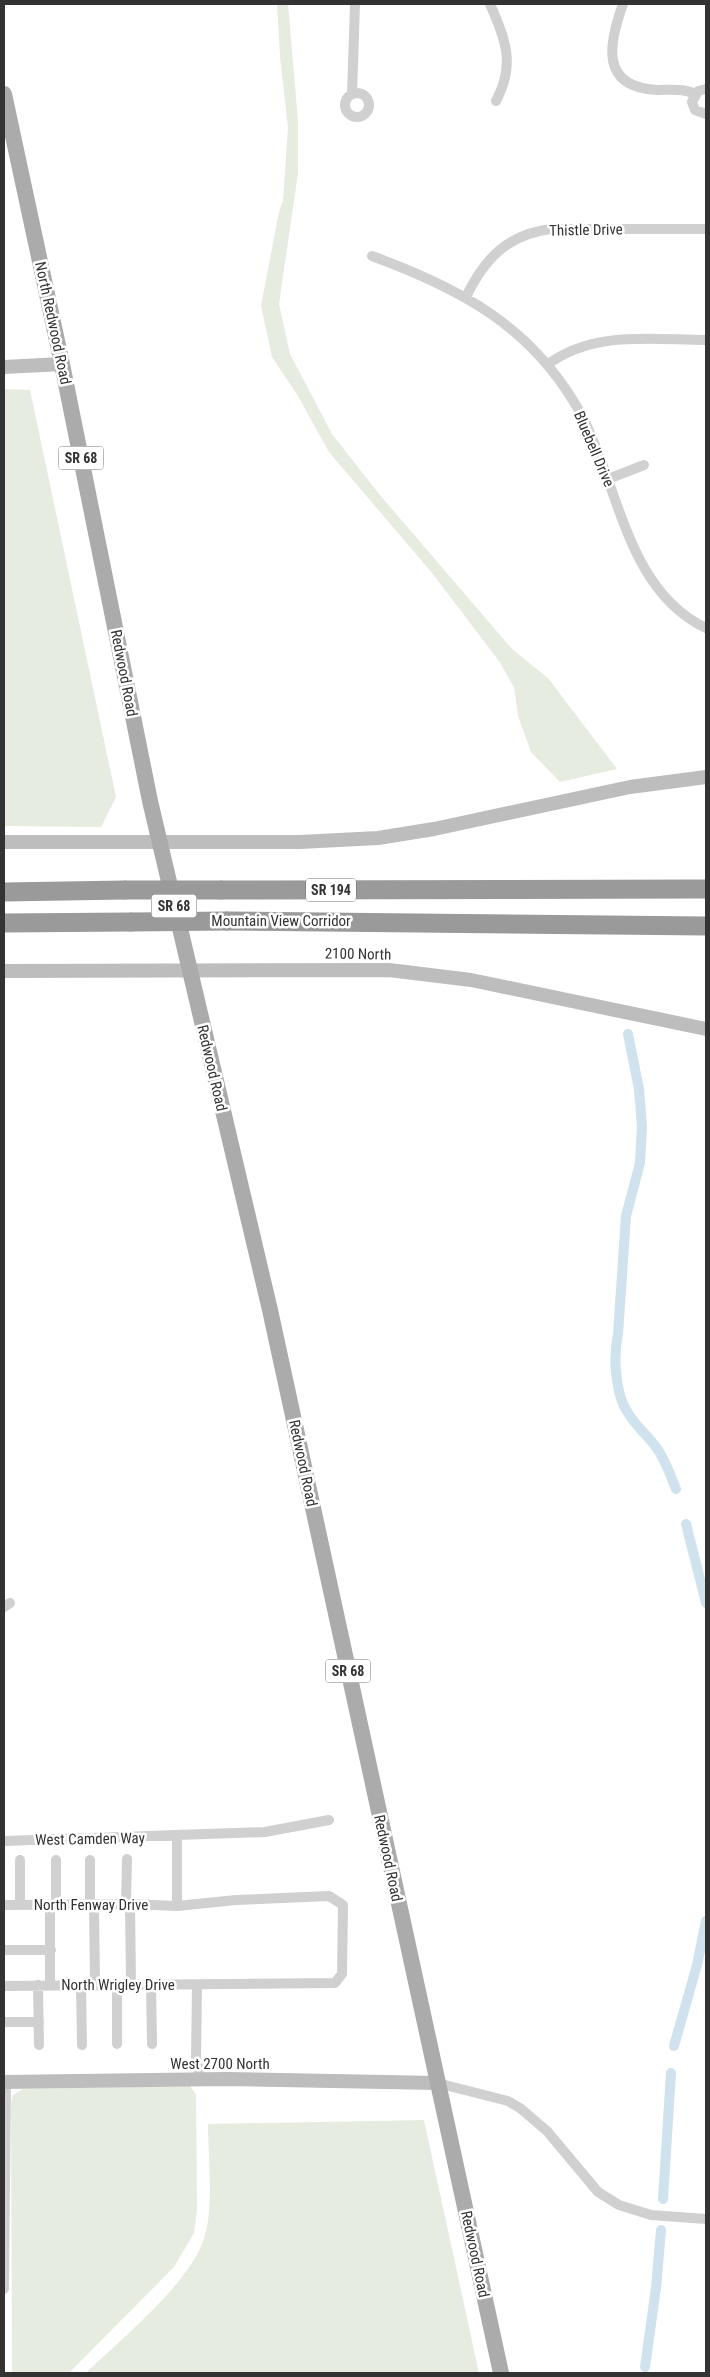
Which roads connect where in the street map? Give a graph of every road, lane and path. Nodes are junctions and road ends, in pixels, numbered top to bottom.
1 (355, 4) edge
2 (490, 4) edge
3 (623, 4) edge
4 (706, 89) edge
5 (4, 94) edge
6 (352, 94) dead end
7 (695, 94) junction
8 (496, 101) dead end
9 (706, 114) edge
10 (706, 229) edge
11 (372, 256) dead end
12 (466, 297) junction
13 (706, 340) edge
14 (62, 364) junction
15 (547, 365) junction
16 (4, 367) edge
17 (644, 465) dead end
18 (608, 479) junction
19 (100, 553) joint
20 (706, 628) edge
21 (706, 777) edge
22 (160, 841) junction
23 (4, 842) edge
24 (706, 878) edge
25 (440, 889) junction
26 (706, 889) edge
27 (4, 892) edge
28 (706, 914) edge
29 (408, 922) junction
30 (4, 924) edge
31 (706, 926) edge
32 (189, 971) junction
33 (4, 972) edge
34 (706, 1029) edge
35 (329, 1820) dead end
36 (177, 1837) junction
37 (4, 1841) edge
38 (127, 1859) dead end
39 (20, 1860) dead end
40 (56, 1860) dead end
41 (90, 1860) dead end
42 (92, 1904) junction
43 (128, 1904) junction
44 (4, 1905) edge
45 (20, 1905) junction
46 (53, 1905) junction
47 (177, 1906) junction
48 (4, 1950) edge
49 (51, 1950) junction
50 (117, 1984) junction
51 (131, 1984) junction
52 (151, 1984) junction
53 (38, 1985) junction
54 (50, 1985) junction
55 (81, 1985) junction
56 (95, 1985) junction
57 (197, 1985) junction
58 (4, 1986) edge
59 (4, 2022) edge
60 (39, 2022) junction
61 (117, 2044) dead end
62 (152, 2044) dead end
63 (39, 2045) dead end
64 (82, 2045) dead end
65 (200, 2079) junction
66 (5, 2082) edge
67 (437, 2083) junction
68 (706, 2219) edge
69 (4, 2289) edge
70 (501, 2373) edge

1 - 6 street
2 - 8 street
3 - 7 street
4 - 7 street
5 - 14 main road, North Redwood Road / SR 68
7 - 9 street
10 - 12 street, Thistle Drive
11 - 12 street, Bluebell Drive
12 - 15 street, Bluebell Drive
13 - 15 street
14 - 16 main road
14 - 19 main road, North Redwood Road / SR 68
15 - 18 street, Bluebell Drive
17 - 18 street
18 - 20 street, Bluebell Drive
19 - 22 main road, Redwood Road / SR 68
21 - 22 main road
22 - 23 main road
22 - 32 main road, Redwood Road / SR 68
24 - 25 highway
25 - 26 highway
25 - 27 highway, Mountain View Corridor / SR 194, bridge
28 - 29 highway
29 - 30 highway, Mountain View Corridor / SR 194, bridge
29 - 31 highway
32 - 33 main road, 2100 North
32 - 34 main road, 2100 North
32 - 67 main road, Redwood Road / SR 68
35 - 36 street, West Camden Way
36 - 37 street, West Camden Way
36 - 47 street
38 - 43 street
39 - 45 street
40 - 46 street
41 - 42 street
42 - 43 street, North Fenway Drive
42 - 46 street, North Fenway Drive
42 - 56 street
43 - 47 street, North Fenway Drive
43 - 51 street
44 - 45 street, North Fenway Drive
45 - 46 street, North Fenway Drive
46 - 49 street
47 - 57 street, North Fenway Drive
48 - 49 street
49 - 54 street
50 - 51 street, North Wrigley Drive
50 - 56 street, North Wrigley Drive
50 - 61 street
51 - 52 street, North Wrigley Drive
52 - 57 street, North Wrigley Drive
52 - 62 street
53 - 54 street, North Wrigley Drive
53 - 58 street, North Wrigley Drive
53 - 60 street
54 - 55 street, North Wrigley Drive
55 - 56 street, North Wrigley Drive
55 - 64 street
57 - 65 street
59 - 60 street
60 - 63 street
65 - 66 main road, West 2700 North
65 - 67 main road, West 2700 North
66 - 69 street
67 - 68 street
67 - 70 main road, Redwood Road / SR 68

